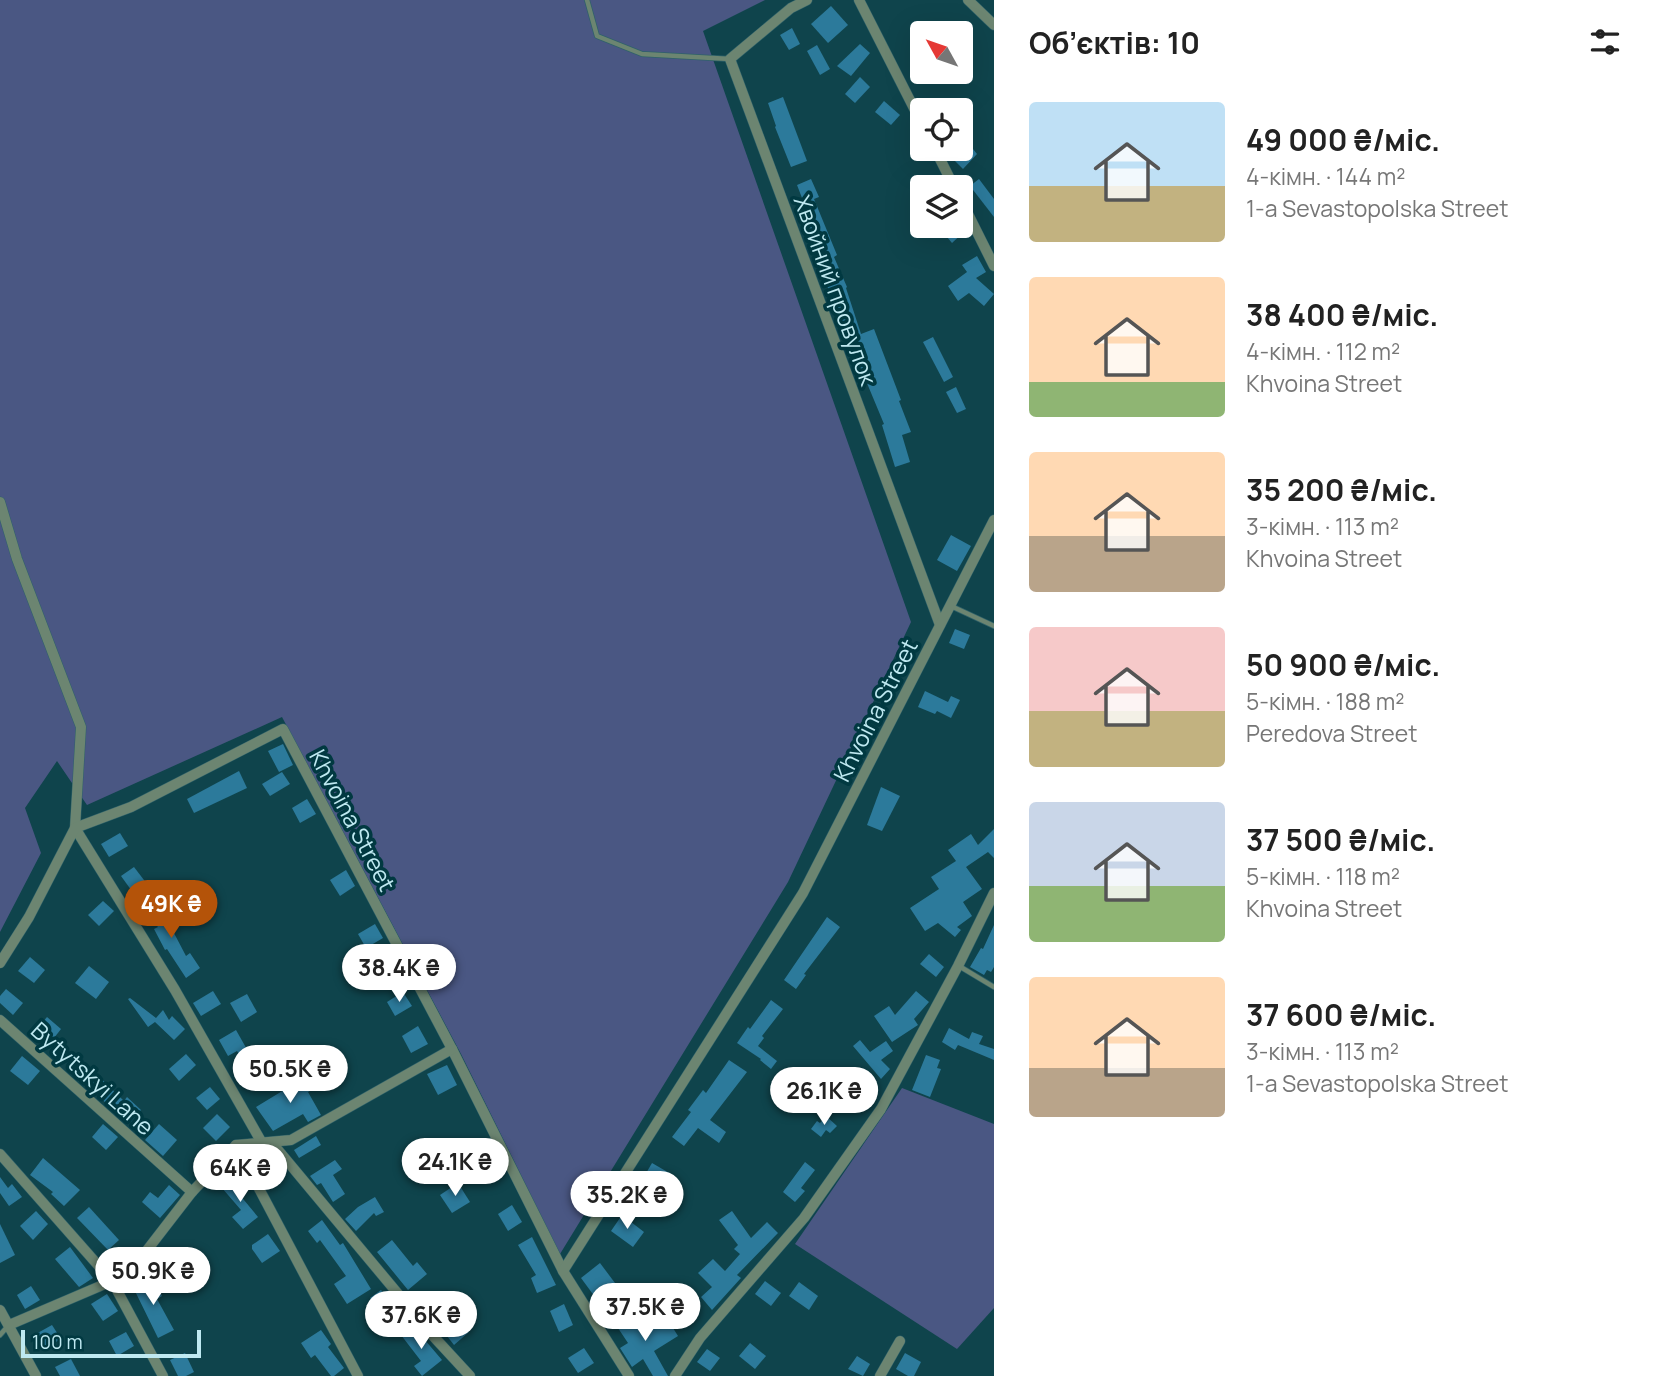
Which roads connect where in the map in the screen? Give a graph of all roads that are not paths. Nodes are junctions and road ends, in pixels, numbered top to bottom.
1 (587, 0) edge
2 (807, 0) edge
3 (859, 0) edge
4 (968, 0) edge
5 (994, 25) edge
6 (730, 60) junction
7 (910, 100) edge
8 (973, 224) edge
9 (994, 266) edge
10 (0, 502) edge
11 (994, 520) edge
12 (950, 606) junction
13 (940, 625) junction
14 (994, 626) edge
15 (75, 828) junction
16 (994, 893) edge
17 (0, 963) edge
18 (958, 966) junction
19 (994, 987) edge
20 (0, 1020) edge
21 (452, 1049) junction
22 (262, 1143) junction
23 (236, 1145) junction
24 (0, 1154) edge
25 (192, 1192) junction
26 (563, 1271) junction
27 (111, 1281) junction
28 (0, 1310) edge
29 (9, 1325) junction
30 (0, 1335) edge
31 (900, 1341) dead end
32 (36, 1376) edge
33 (163, 1376) edge
34 (358, 1376) edge
35 (470, 1376) edge
36 (629, 1376) edge
37 (675, 1376) edge
38 (880, 1376) edge

1 - 6 lane
2 - 6 street
3 - 7 street
4 - 5 street
6 - 13 street, Хвойний провулок
8 - 9 street
10 - 15 street
11 - 12 street, Khvoina Street
12 - 13 street, Khvoina Street
12 - 14 lane
13 - 26 street, Khvoina Street
15 - 17 street
15 - 21 street, Khvoina Street
15 - 22 street
16 - 18 street
18 - 19 lane
18 - 37 street
20 - 25 street, Bytytskyi Lane
21 - 22 street
21 - 26 street, Khvoina Street
22 - 23 street
22 - 35 street
23 - 25 street
23 - 34 street
24 - 27 street
25 - 27 street
26 - 36 street, Khvoina Street
27 - 29 street
27 - 33 street
28 - 29 street
29 - 30 lane
29 - 32 street
31 - 38 street

